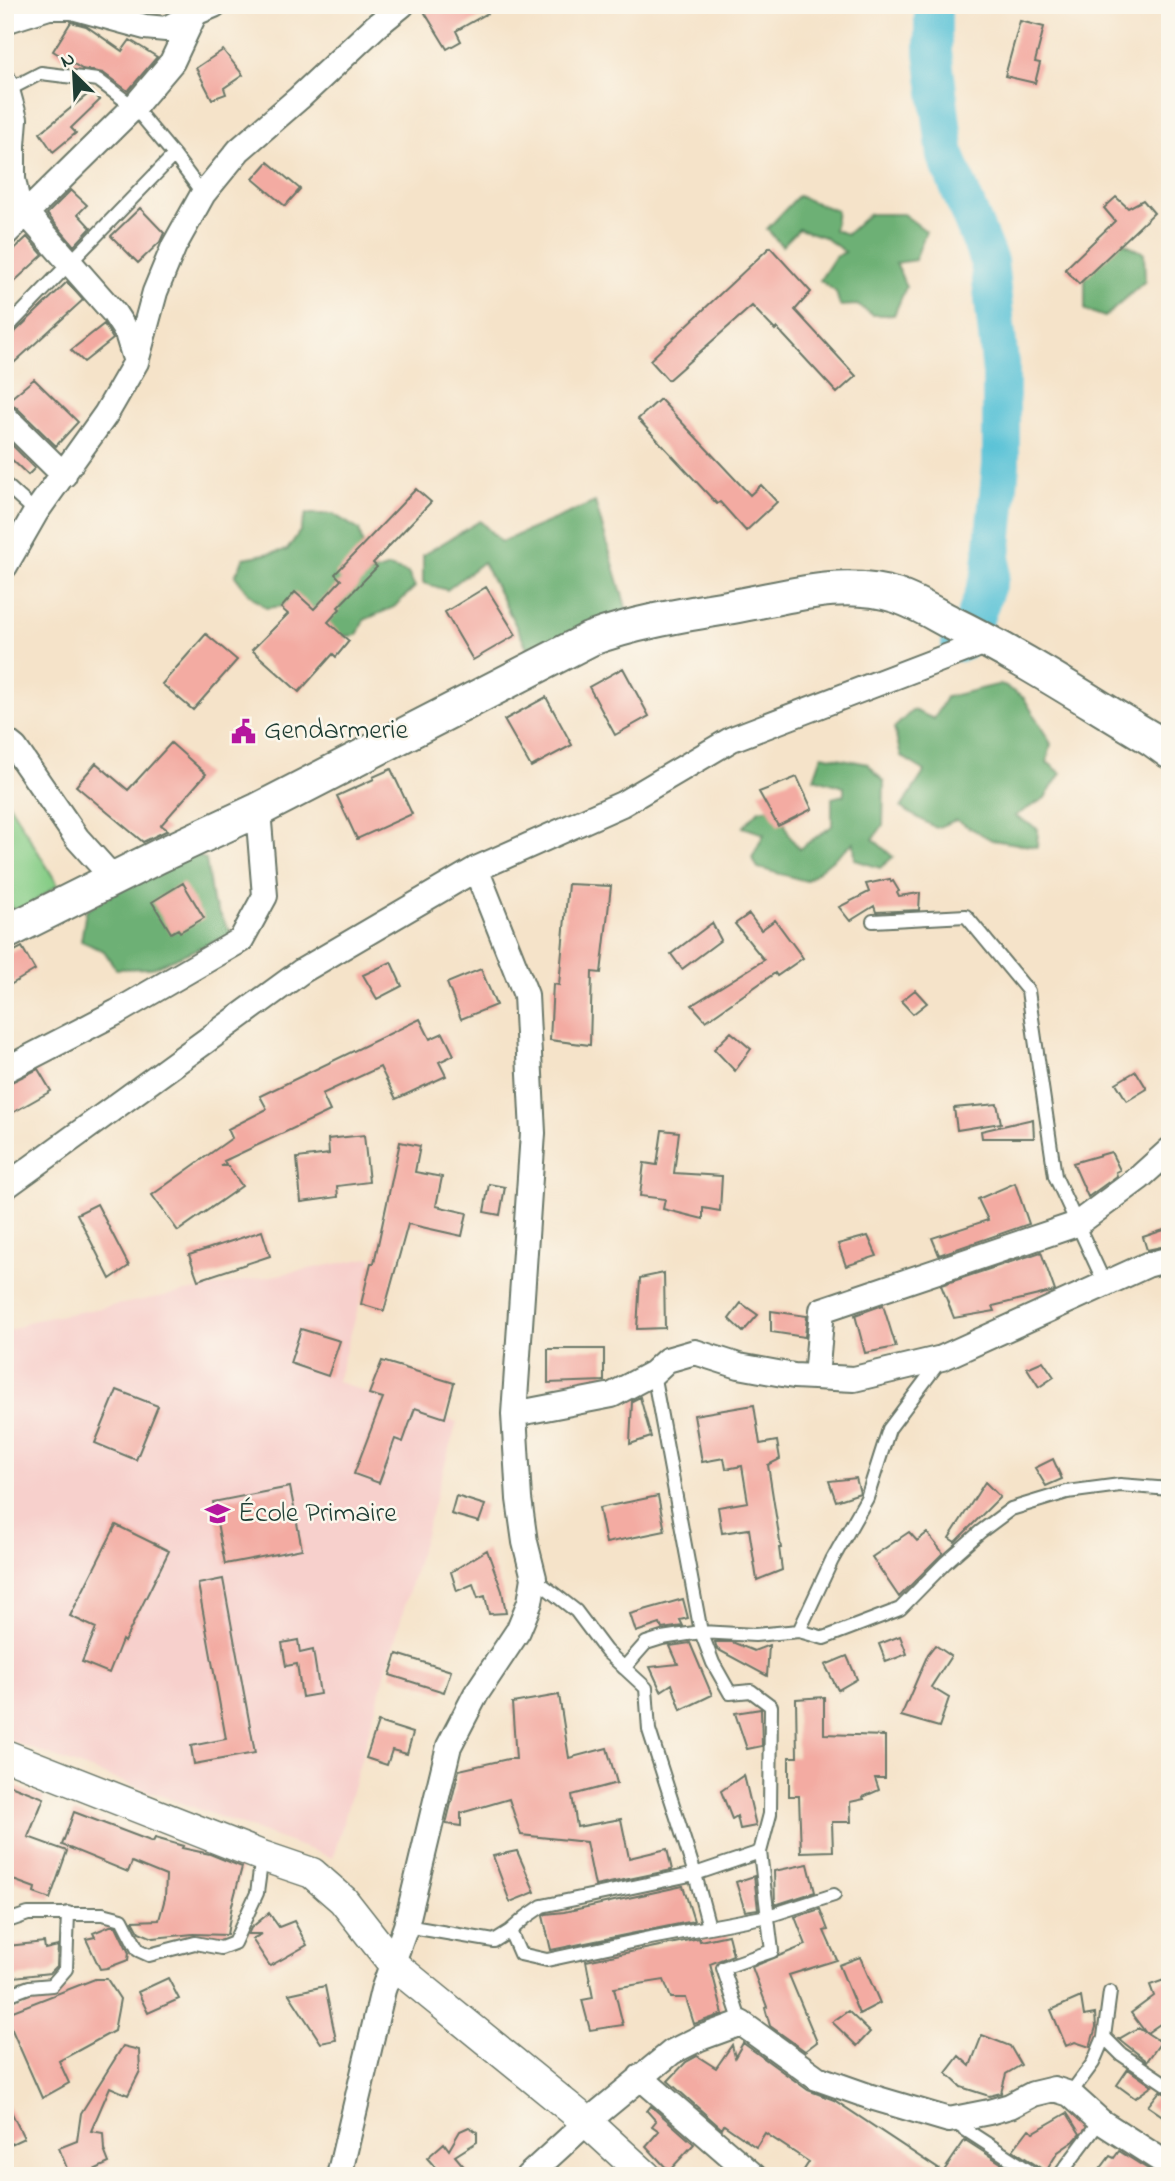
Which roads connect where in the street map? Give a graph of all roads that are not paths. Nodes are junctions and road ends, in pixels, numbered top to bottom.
1 (402, 5) edge
2 (201, 8) edge
3 (5, 21) edge
4 (6, 86) edge
5 (134, 107) junction
6 (174, 155) junction
7 (203, 194) junction
8 (27, 213) junction
9 (5, 234) edge
10 (71, 264) junction
11 (5, 330) edge
12 (136, 362) junction
13 (5, 417) edge
14 (64, 475) junction
15 (5, 484) edge
16 (36, 513) junction
17 (5, 566) edge
18 (988, 641) junction
19 (5, 740) edge
20 (1164, 742) edge
21 (258, 810) junction
22 (475, 869) junction
23 (113, 878) junction
24 (873, 921) dead end
25 (5, 933) edge
26 (5, 1070) edge
27 (1170, 1150) edge
28 (7, 1182) edge
29 (1077, 1224) junction
30 (1170, 1259) edge
31 (1105, 1284) junction
32 (942, 1357) junction
33 (653, 1373) junction
34 (816, 1377) junction
35 (514, 1414) junction
36 (1170, 1489) edge
37 (534, 1578) junction
38 (799, 1631) junction
39 (701, 1632) junction
40 (624, 1668) junction
41 (5, 1755) edge
42 (760, 1852) junction
43 (262, 1856) junction
44 (695, 1874) junction
45 (834, 1895) dead end
46 (68, 1913) junction
47 (768, 1916) junction
48 (5, 1922) edge
49 (407, 1926) junction
50 (709, 1927) junction
51 (510, 1931) junction
52 (394, 1965) junction
53 (1110, 1993) dead end
54 (5, 1996) edge
55 (741, 2023) junction
56 (1104, 2037) junction
57 (640, 2077) junction
58 (1170, 2087) edge
59 (1070, 2094) junction
60 (949, 2120) junction
61 (1100, 2121) junction
62 (587, 2122) junction
63 (625, 2165) edge
64 (1164, 2168) edge
65 (339, 2176) edge
66 (528, 2176) edge
67 (646, 2176) edge
68 (754, 2176) edge
69 (1037, 2176) edge
70 (1059, 2176) edge

1 - 7 street
2 - 3 street
2 - 5 street
4 - 5 lane
4 - 8 street
5 - 6 lane
5 - 8 street
6 - 7 lane
6 - 10 lane
7 - 12 street
8 - 9 street
8 - 10 street
10 - 11 lane
10 - 12 street
12 - 14 street
13 - 14 street
14 - 16 street
15 - 16 lane
16 - 17 street
18 - 20 main road
18 - 21 main road
18 - 22 street
19 - 23 street
21 - 23 main road
21 - 26 street
22 - 28 street
22 - 35 street
23 - 25 main road
24 - 29 lane
27 - 29 street
29 - 31 lane
29 - 34 street
30 - 31 street
31 - 32 street
32 - 34 street
32 - 38 lane
33 - 34 street
33 - 35 street
33 - 39 lane
35 - 37 street
36 - 38 lane
37 - 40 lane
37 - 49 street
38 - 39 lane
39 - 40 lane
39 - 42 lane
40 - 44 lane
41 - 43 street
42 - 44 lane
42 - 47 lane
43 - 46 lane
43 - 52 street
44 - 50 lane
44 - 51 lane
45 - 47 lane
46 - 48 lane
46 - 54 lane
47 - 50 lane
47 - 55 lane
49 - 51 lane
49 - 52 street
50 - 51 lane
52 - 62 street
52 - 65 street
53 - 56 lane
55 - 57 street
55 - 60 street
56 - 58 lane
56 - 59 lane
57 - 62 street
57 - 68 street
59 - 60 street
59 - 61 street
60 - 69 lane
61 - 64 street
61 - 70 lane
62 - 63 street
62 - 66 street
63 - 67 street

